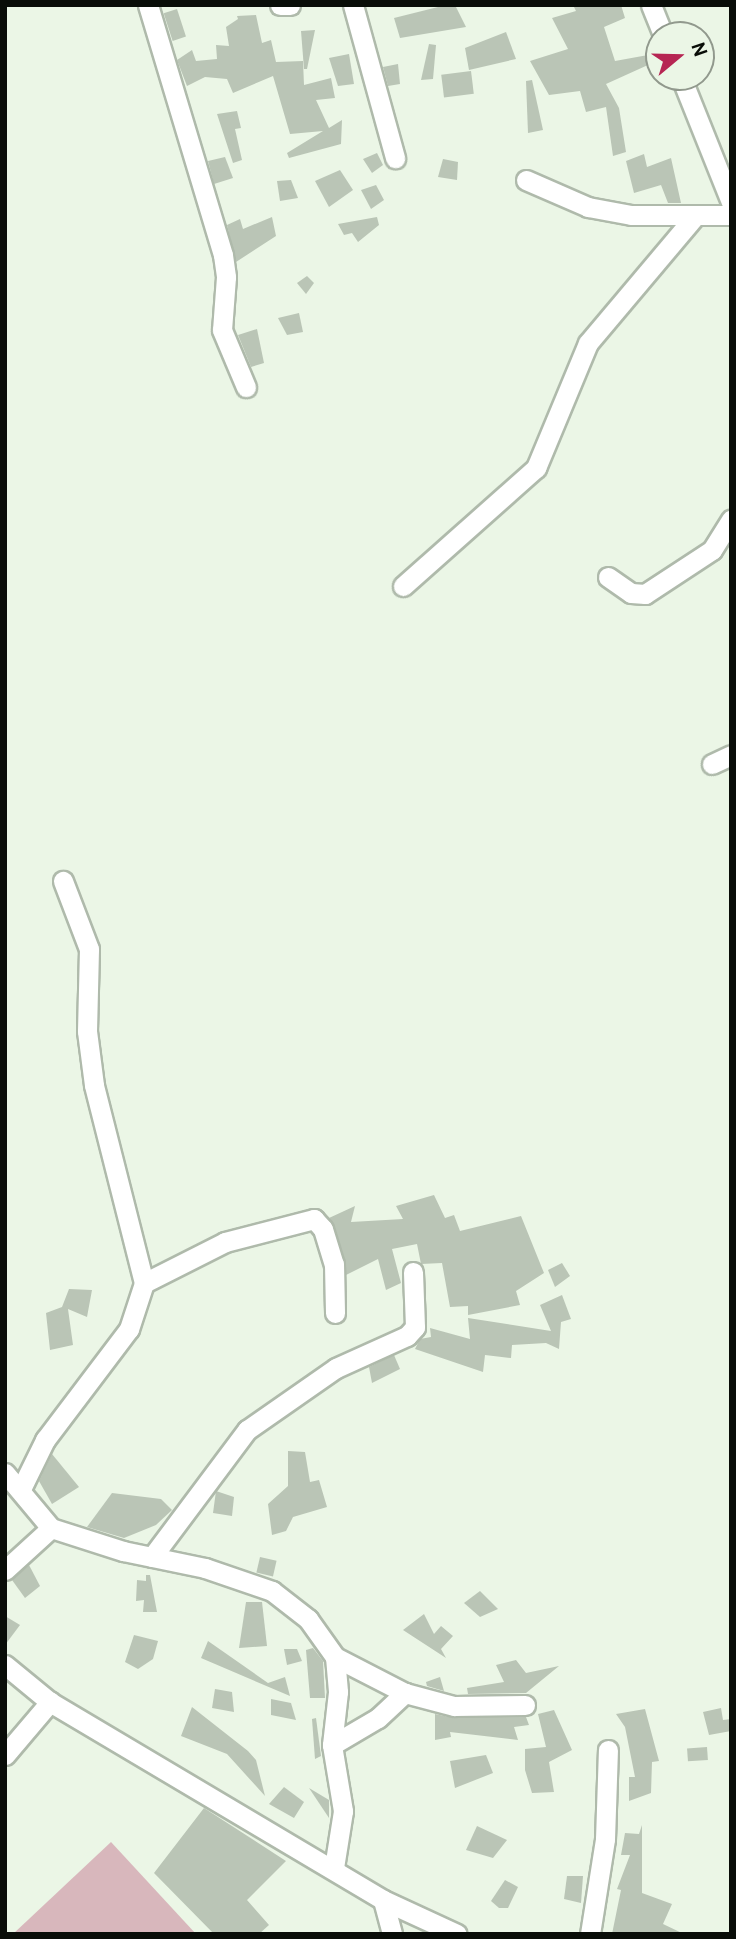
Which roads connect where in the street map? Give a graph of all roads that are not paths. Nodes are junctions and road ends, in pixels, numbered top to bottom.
1 (148, 5) edge
2 (280, 5) edge
3 (290, 5) edge
4 (354, 5) edge
5 (687, 91) edge
6 (396, 158) dead end
7 (526, 180) dead end
8 (731, 204) edge
9 (695, 216) junction
10 (246, 387) dead end
11 (731, 520) edge
12 (608, 577) dead end
13 (403, 586) dead end
14 (731, 755) edge
15 (712, 764) dead end
16 (62, 881) dead end
17 (414, 1272) dead end
18 (144, 1283) junction
19 (335, 1313) dead end
20 (5, 1474) edge
21 (21, 1489) junction
22 (51, 1528) junction
23 (152, 1557) junction
24 (5, 1570) edge
25 (335, 1657) junction
26 (5, 1665) edge
27 (405, 1693) junction
28 (50, 1702) junction
29 (525, 1705) dead end
30 (332, 1745) junction
31 (608, 1750) dead end
32 (5, 1755) edge
33 (334, 1868) junction
34 (383, 1900) junction
35 (392, 1934) edge
36 (457, 1934) edge
37 (590, 1934) edge

1 - 10 street
2 - 3 street
4 - 6 street
5 - 8 street
7 - 9 street
8 - 9 street
9 - 13 street
11 - 12 street
14 - 15 street
16 - 18 street
17 - 23 street
18 - 19 street
18 - 21 street
20 - 21 street
21 - 22 street
22 - 23 street
22 - 24 street
23 - 25 street
25 - 27 street
25 - 30 street
26 - 28 street
27 - 29 street
27 - 30 street
28 - 32 street
28 - 33 street
30 - 33 street
31 - 37 street
33 - 34 street
34 - 35 street
34 - 36 street

